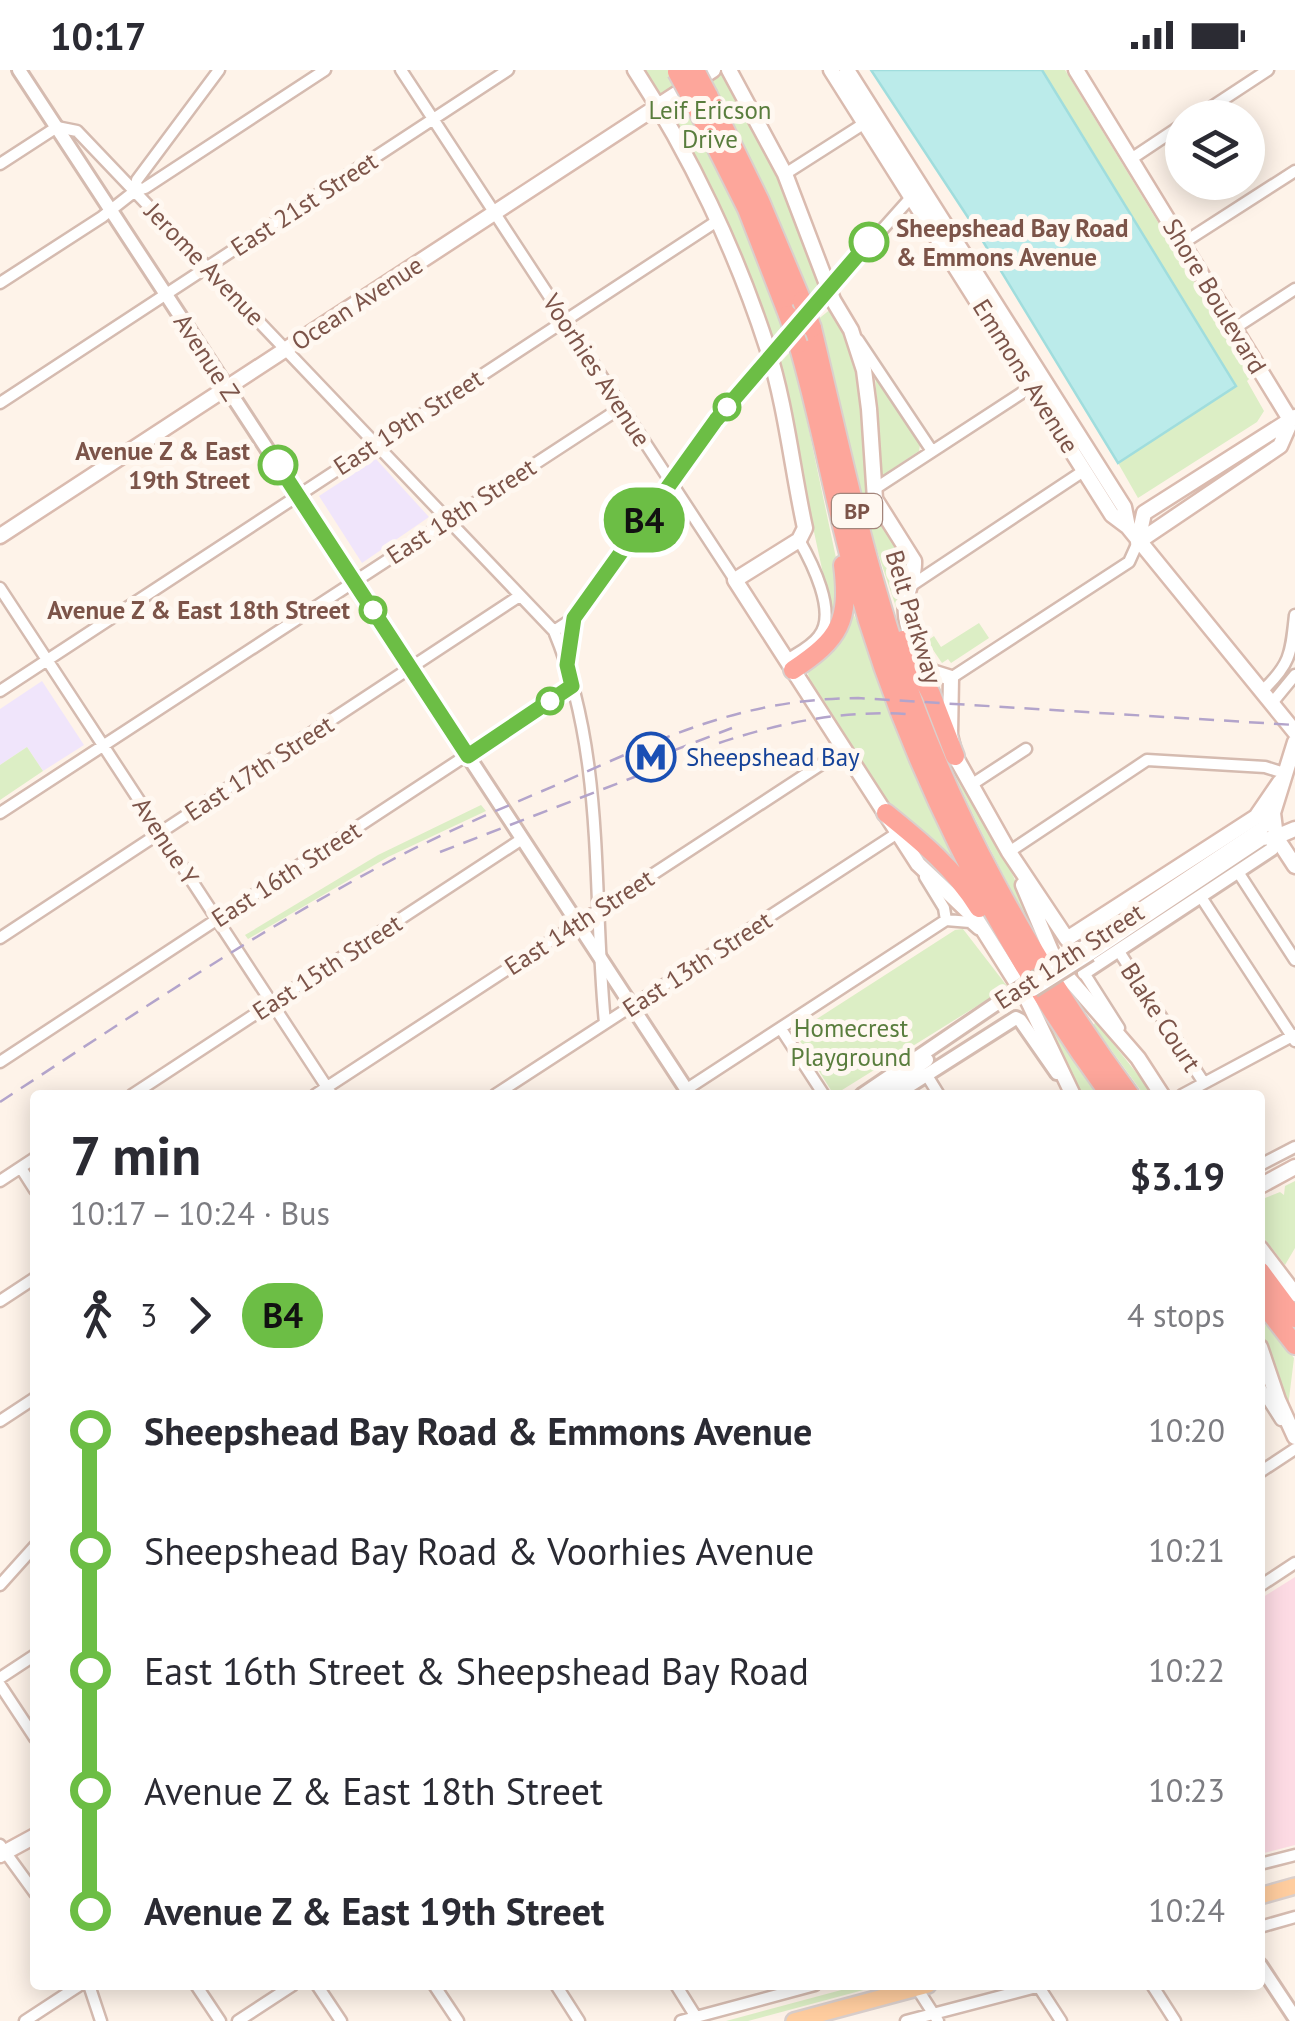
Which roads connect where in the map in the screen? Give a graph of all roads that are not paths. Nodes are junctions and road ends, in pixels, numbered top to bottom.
1 (19, 70) edge
2 (219, 70) edge
3 (325, 70) edge
4 (401, 70) edge
5 (508, 70) edge
6 (635, 70) edge
7 (682, 70) edge
8 (713, 70) edge
9 (729, 70) edge
10 (831, 70) edge
11 (846, 70) edge
12 (1268, 70) edge
13 (1081, 72) edge
14 (701, 99) junction
15 (1222, 100) edge
16 (658, 106) junction
17 (433, 119) junction
18 (871, 119) junction
19 (56, 127) junction
20 (1165, 136) edge
21 (1131, 159) junction
22 (0, 164) edge
23 (1295, 171) edge
24 (785, 174) junction
25 (135, 191) junction
26 (918, 192) junction
27 (111, 210) junction
28 (495, 213) junction
29 (716, 220) junction
30 (1183, 243) junction
31 (208, 268) junction
32 (0, 284) edge
33 (830, 288) junction
34 (1295, 289) edge
35 (166, 294) junction
36 (564, 319) junction
37 (1235, 328) junction
38 (852, 330) junction
39 (286, 350) junction
40 (770, 358) junction
41 (1038, 383) junction
42 (228, 388) junction
43 (0, 403) edge
44 (622, 406) junction
45 (1294, 424) edge
46 (374, 444) junction
47 (932, 452) junction
48 (1085, 470) junction
49 (671, 482) junction
50 (873, 490) junction
51 (298, 495) junction
52 (838, 510) junction
53 (446, 520) junction
54 (1128, 527) junction
55 (0, 536) edge
56 (801, 537) junction
57 (1138, 542) junction
58 (869, 562) junction
59 (735, 580) junction
60 (354, 582) junction
61 (912, 585) junction
62 (0, 588) edge
63 (518, 597) junction
64 (1295, 614) edge
65 (574, 618) junction
66 (554, 631) junction
67 (910, 658) junction
68 (47, 660) junction
69 (567, 665) junction
70 (790, 665) junction
71 (411, 669) junction
72 (932, 672) junction
73 (1295, 675) edge
74 (951, 678) junction
75 (572, 686) junction
76 (0, 691) edge
77 (1267, 697) junction
78 (1295, 732) edge
79 (1295, 742) edge
80 (103, 746) junction
81 (843, 750) junction
82 (1026, 750) dead end
83 (468, 756) junction
84 (955, 756) junction
85 (1282, 778) junction
86 (971, 785) junction
87 (1273, 812) junction
88 (0, 813) edge
89 (886, 813) junction
90 (899, 832) junction
91 (1294, 832) edge
92 (160, 833) junction
93 (522, 838) junction
94 (1276, 838) junction
95 (1009, 852) junction
96 (918, 864) junction
97 (1295, 866) edge
98 (1238, 872) junction
99 (1201, 896) junction
100 (599, 908) junction
101 (217, 920) junction
102 (946, 920) junction
103 (577, 922) junction
104 (985, 934) junction
105 (0, 938) edge
106 (1008, 939) junction
107 (1088, 950) junction
108 (1118, 950) junction
109 (600, 958) junction
110 (1295, 960) edge
111 (1084, 973) joint
112 (272, 1004) junction
113 (632, 1006) junction
114 (605, 1024) junction
115 (781, 1029) junction
116 (1294, 1038) edge
117 (1138, 1058) junction
118 (0, 1062) edge
119 (926, 1074) junction
120 (1204, 1083) junction
121 (140, 1090) edge
122 (328, 1090) edge
123 (330, 1090) edge
124 (504, 1090) edge
125 (687, 1090) edge
126 (691, 1090) edge
127 (821, 1090) edge
128 (872, 1090) edge
129 (902, 1090) edge
130 (936, 1090) edge
131 (1069, 1090) edge
132 (1071, 1090) edge
133 (1121, 1090) edge
134 (1121, 1090) edge
135 (1159, 1090) edge
136 (1191, 1090) edge
137 (1295, 1147) edge
138 (30, 1162) edge
139 (1265, 1163) edge
140 (1295, 1167) edge
141 (21, 1168) junction
142 (0, 1181) edge
143 (30, 1182) edge
144 (1265, 1183) edge
145 (1265, 1255) edge
146 (1265, 1278) edge
147 (30, 1281) edge
148 (1295, 1294) edge
149 (0, 1301) edge
150 (1265, 1306) edge
151 (1295, 1318) edge
152 (1295, 1345) edge
153 (1265, 1362) edge
154 (1265, 1394) edge
155 (30, 1401) edge
156 (0, 1421) edge
157 (1295, 1439) edge
158 (1295, 1449) edge
159 (1265, 1469) edge
160 (30, 1552) edge
161 (1295, 1563) edge
162 (1265, 1583) edge
163 (0, 1585) edge
164 (30, 1659) edge
165 (0, 1681) edge
166 (30, 1730) edge
167 (30, 1838) edge
168 (2, 1851) edge
169 (1295, 1855) edge
170 (1265, 1863) edge
171 (1295, 1886) edge
172 (30, 1887) edge
173 (1265, 1895) edge
174 (1295, 1917) edge
175 (1265, 1926) edge
176 (1265, 1973) edge
177 (72, 1990) edge
178 (91, 1990) edge
179 (199, 1990) edge
180 (285, 1990) edge
181 (320, 1990) edge
182 (437, 1990) edge
183 (559, 1990) edge
184 (679, 1990) edge
185 (787, 1990) edge
186 (906, 1990) edge
187 (922, 1990) edge
188 (1029, 1990) edge
189 (1044, 1990) edge
190 (1155, 1990) edge
191 (696, 2017) junction
192 (936, 2018) edge
193 (1295, 2018) edge
194 (26, 2021) edge
195 (101, 2021) edge
196 (220, 2021) edge
197 (238, 2021) edge
198 (341, 2021) edge
199 (458, 2021) edge
200 (579, 2021) edge
201 (680, 2021) edge
202 (794, 2021) edge
203 (906, 2021) edge
204 (1061, 2021) edge
205 (1176, 2021) edge

1 - 19 street, Avenue Z
2 - 25 street
3 - 25 street
4 - 17 street, Voorhies Avenue
5 - 17 street, East 21st Street
6 - 16 main road
7 - 14 highway, Belt Parkway / BP, bridge
8 - 16 main road, Ocean Avenue
9 - 24 main road
10 - 18 main road, Emmons Avenue
11 - 18 main road, Emmons Avenue
12 - 15 street
13 - 21 main road, Shore Boulevard
14 - 52 highway, Belt Parkway / BP, bridge
14 - 58 highway, Belt Parkway / BP, bridge
16 - 28 main road, Ocean Avenue
16 - 29 main road
17 - 28 street, Voorhies Avenue
17 - 31 street, East 21st Street
18 - 24 street
18 - 26 main road, Emmons Avenue
19 - 22 street
19 - 25 street, Jerome Avenue
19 - 27 street, Avenue Z
20 - 21 street
21 - 30 main road, Shore Boulevard
23 - 30 street
24 - 33 main road
25 - 27 street
25 - 31 street, Jerome Avenue
26 - 33 street
26 - 41 main road, Emmons Avenue
27 - 32 street
27 - 35 street, Avenue Z
28 - 36 street, Voorhies Avenue
28 - 39 main road, Ocean Avenue
29 - 36 street, East 19th Street
29 - 40 main road
30 - 37 main road, Shore Boulevard
31 - 35 street, East 21st Street
31 - 39 street, Jerome Avenue
33 - 38 main road
33 - 40 street
34 - 37 street
35 - 42 street, Avenue Z
35 - 43 street, East 21st Street
36 - 44 street, Voorhies Avenue
36 - 46 street, East 19th Street
37 - 45 main road, Shore Boulevard
38 - 47 street
38 - 50 main road
39 - 42 main road, Ocean Avenue
39 - 46 street, Jerome Avenue
40 - 49 street
40 - 56 main road
41 - 47 street
41 - 48 main road, Emmons Avenue
41 - 54 main road, Emmons Avenue
42 - 51 street, Avenue Z
42 - 55 main road, Ocean Avenue
44 - 49 street, Voorhies Avenue
44 - 53 street, East 18th Street
45 - 57 main road, Shore Boulevard
46 - 51 street, East 19th Street
46 - 53 street, Jerome Avenue
47 - 50 street
48 - 54 main road, Emmons Avenue
48 - 61 street
49 - 59 street, Voorhies Avenue
49 - 65 street
50 - 61 main road
51 - 60 street, Avenue Z
51 - 68 street, East 19th Street
52 - 70 highway
52 - 106 highway, Belt Parkway / BP
53 - 60 street, East 18th Street
53 - 63 street, Jerome Avenue
54 - 57 main road, Emmons Avenue
56 - 59 main road
56 - 70 street
57 - 74 street
57 - 77 main road, Emmons Avenue
58 - 67 highway
58 - 133 highway, Belt Parkway / BP
59 - 70 main road, Voorhies Avenue
60 - 71 street, Avenue Z
60 - 80 street, East 18th Street
61 - 72 main road
62 - 68 street, Avenue Y
63 - 66 street, Jerome Avenue
63 - 71 street, East 17th Street
64 - 77 street
65 - 66 street
65 - 69 street
66 - 69 street
67 - 72 highway
67 - 84 highway
68 - 76 street, East 19th Street
68 - 80 street, Avenue Y
69 - 75 street
70 - 81 main road, Voorhies Avenue
71 - 83 street, Avenue Z
71 - 92 street, East 17th Street
72 - 74 main road
73 - 77 street
74 - 84 main road
75 - 83 street, East 16th Street
75 - 100 street
77 - 78 main road, Emmons Avenue
79 - 85 main road
80 - 88 street, East 18th Street
80 - 92 street, Avenue Y
81 - 89 main road, Voorhies Avenue
81 - 100 street, East 14th Street
82 - 86 street
83 - 93 street, Avenue Z
83 - 101 street, East 16th Street
84 - 86 main road
85 - 87 main road
85 - 95 street
85 - 95 main road, East 12th Street
86 - 95 main road
87 - 94 main road
87 - 107 street, East 12th Street
89 - 90 main road, Voorhies Avenue
89 - 106 highway
90 - 96 main road, Voorhies Avenue
90 - 113 street, East 13th Street
91 - 94 main road, East 12th Street
92 - 101 street, Avenue Y
92 - 105 street, East 17th Street
93 - 103 street, Avenue Z
93 - 112 street, East 15th Street
94 - 97 main road
94 - 98 street, East 12th Street
94 - 107 street, East 12th Street
95 - 117 main road
96 - 102 street
96 - 104 main road, Voorhies Avenue
98 - 99 street, East 12th Street
98 - 110 street
99 - 108 street, East 12th Street
99 - 116 street
100 - 103 street, East 14th Street
100 - 109 street
101 - 112 street, Avenue Y
101 - 118 street, East 16th Street
102 - 104 street
102 - 115 street
103 - 109 street, Avenue Z
103 - 123 street, East 14th Street
104 - 132 main road, Voorhies Avenue
106 - 134 highway, Belt Parkway / BP
107 - 128 street, East 12th Street, bridge
108 - 111 street, East 12th Street
108 - 120 street, Blake Court
109 - 113 street, Avenue Z
109 - 114 street
111 - 117 street
112 - 121 street, East 15th Street
112 - 122 street, Avenue Y
113 - 114 street, East 13th Street
113 - 125 street, Avenue Z
114 - 124 street, East 13th Street
115 - 126 street
115 - 127 street
116 - 120 street
117 - 135 main road
119 - 129 street, East 12th Street
119 - 130 street
119 - 131 street, East 12th Street
120 - 136 street
137 - 139 street
138 - 141 street
140 - 144 main road
141 - 142 street
141 - 143 street
145 - 148 main road
146 - 151 highway
147 - 149 street
150 - 152 highway
153 - 157 main road
154 - 157 street
155 - 156 street
158 - 159 street
160 - 163 street
161 - 162 street
164 - 165 street
165 - 166 street
167 - 168 main road
168 - 172 street
169 - 170 street
171 - 173 main road
174 - 175 street
176 - 193 street
177 - 194 street
178 - 195 street
179 - 196 street
180 - 197 street
181 - 198 street
182 - 199 street
183 - 200 street
184 - 191 street
185 - 191 street
186 - 202 main road
187 - 192 street
188 - 192 street
189 - 204 street
190 - 205 street
191 - 201 street
192 - 203 street

